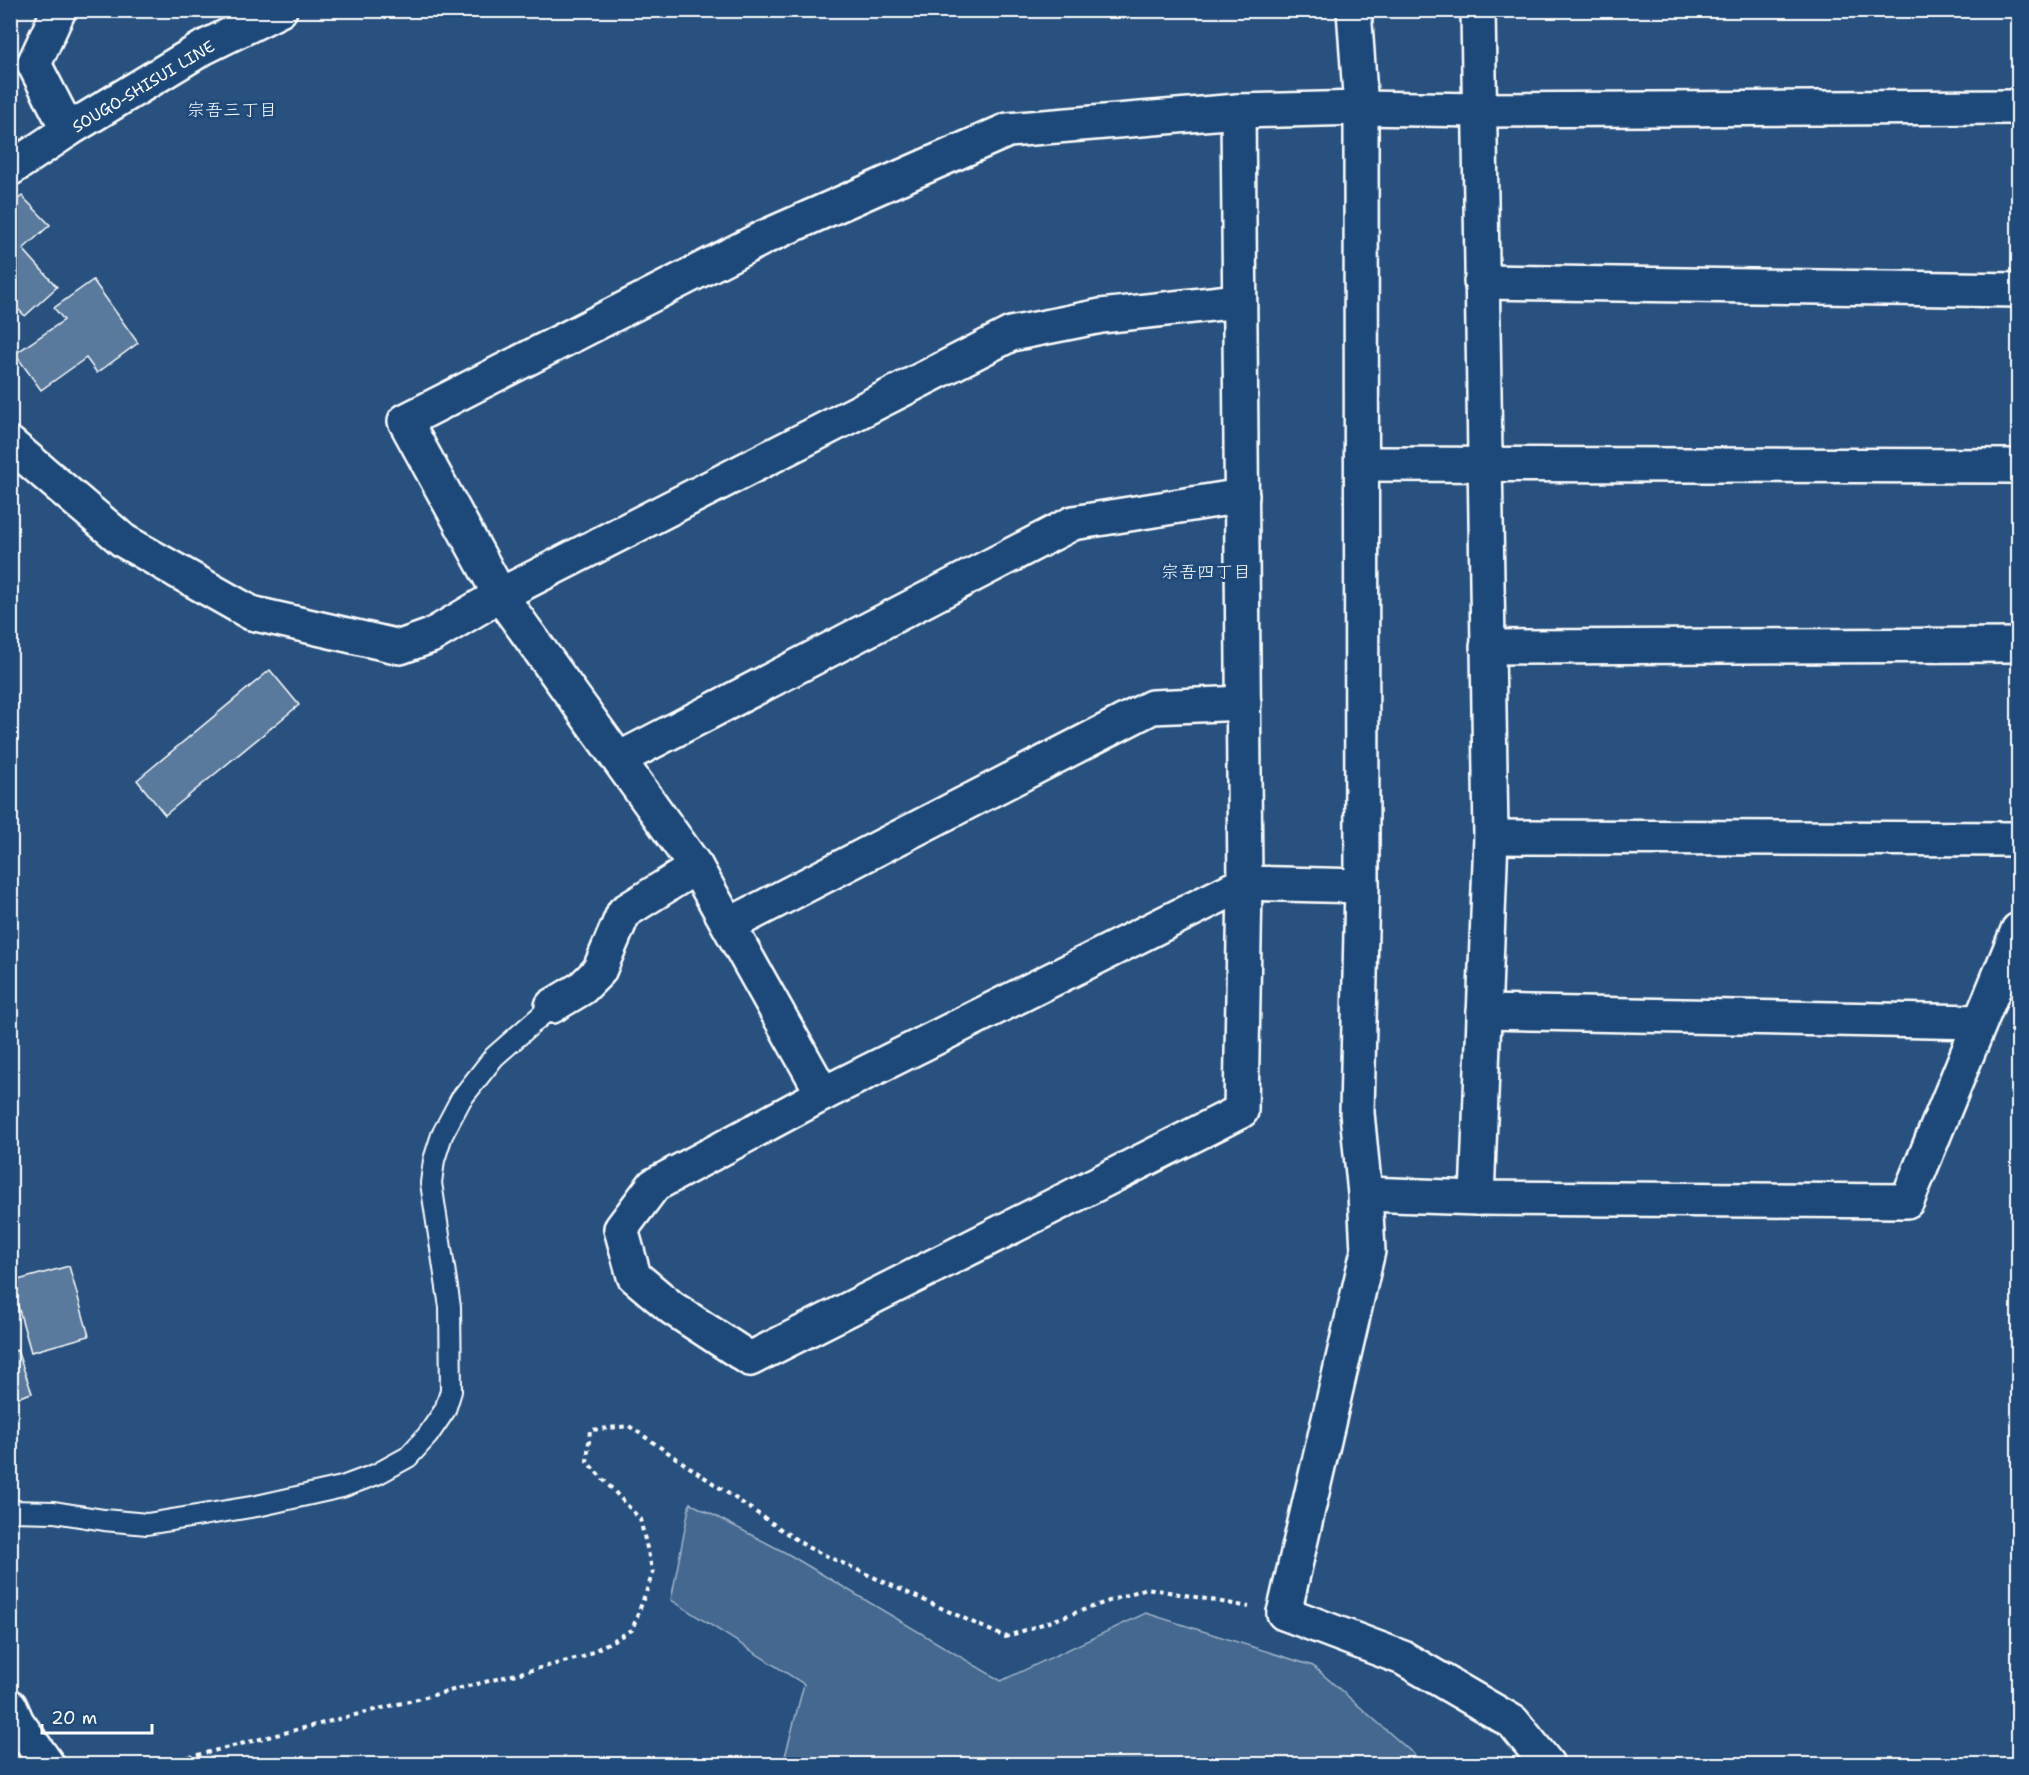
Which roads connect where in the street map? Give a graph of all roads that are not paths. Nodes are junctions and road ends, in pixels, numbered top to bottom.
1 (59, 10) edge
2 (280, 10) edge
3 (1354, 10) edge
4 (1478, 10) edge
5 (2019, 107) edge
6 (1361, 108) junction
7 (1478, 110) junction
8 (1238, 111) junction
9 (68, 130) junction
10 (10, 169) edge
11 (1481, 282) junction
12 (2019, 290) edge
13 (1239, 301) junction
14 (10, 444) edge
15 (1362, 464) junction
16 (1485, 465) junction
17 (2019, 466) edge
18 (1242, 496) junction
19 (500, 595) junction
20 (2019, 645) edge
21 (1487, 647) junction
22 (1244, 703) junction
23 (620, 759) junction
24 (1491, 837) junction
25 (2019, 839) edge
26 (696, 867) junction
27 (1245, 883) junction
28 (1362, 886) junction
29 (729, 926) junction
30 (2019, 930) edge
31 (552, 1006) joint
32 (1484, 1012) junction
33 (1980, 1022) junction
34 (823, 1094) junction
35 (1365, 1194) junction
36 (1477, 1198) junction
37 (10, 1511) edge
38 (10, 1706) edge
39 (47, 1764) edge
40 (1547, 1764) edge

1 - 9 main road
2 - 9 main road, SOUGO-SHISUI LINE
3 - 6 main road
4 - 7 main road
5 - 7 main road
6 - 7 main road
6 - 8 main road
6 - 15 main road
7 - 11 main road
8 - 13 main road
8 - 19 main road
9 - 10 main road, SOUGO-SHISUI LINE
11 - 12 main road
11 - 16 main road
13 - 18 main road
13 - 19 main road
14 - 19 main road
15 - 16 main road
15 - 28 main road
16 - 17 main road
16 - 21 main road
18 - 22 main road
18 - 23 main road
19 - 23 main road
20 - 21 main road
21 - 24 main road
22 - 27 main road
22 - 29 main road
23 - 26 main road
24 - 25 main road
24 - 32 main road
26 - 29 main road
26 - 31 main road
27 - 28 main road
27 - 34 main road
27 - 34 main road
28 - 35 main road
29 - 34 main road
30 - 33 main road
31 - 37 lane
32 - 33 main road
32 - 36 main road
33 - 36 main road
35 - 36 main road
35 - 40 main road
38 - 39 main road

